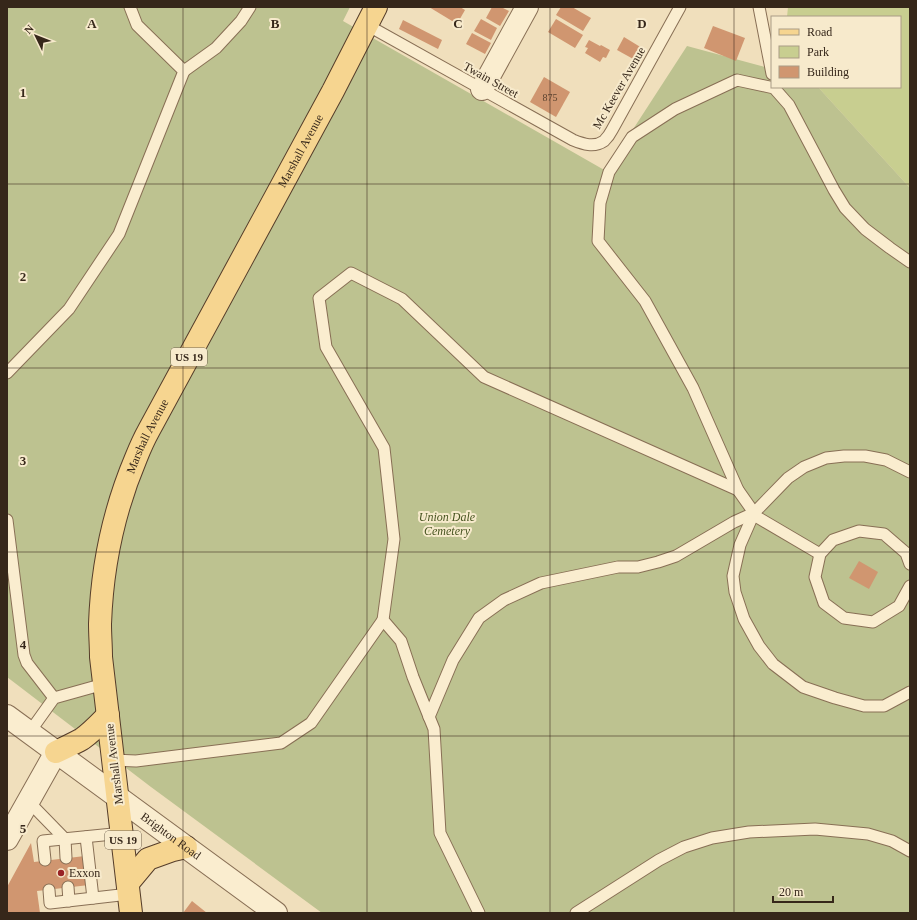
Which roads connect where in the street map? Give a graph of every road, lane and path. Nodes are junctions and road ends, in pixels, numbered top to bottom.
1 (130, 7) edge
2 (250, 7) edge
3 (527, 7) edge
4 (680, 7) edge
5 (759, 7) edge
6 (372, 16) edge
7 (771, 69) edge
8 (184, 71) junction
9 (771, 86) edge
10 (775, 88) edge
11 (482, 89) junction
12 (604, 140) joint
13 (910, 262) edge
14 (7, 373) edge
15 (910, 472) edge
16 (738, 490) junction
17 (754, 513) junction
18 (7, 520) edge
19 (820, 554) junction
20 (910, 564) edge
21 (909, 592) edge
22 (383, 620) junction
23 (104, 684) junction
24 (910, 692) edge
25 (54, 698) junction
26 (108, 715) junction
27 (7, 716) edge
28 (429, 717) junction
29 (29, 733) junction
30 (56, 752) junction
31 (113, 760) junction
32 (118, 797) junction
33 (28, 801) junction
34 (122, 833) junction
35 (86, 837) junction
36 (7, 839) edge
37 (65, 839) junction
38 (186, 847) junction
39 (910, 851) edge
40 (66, 858) dead end
41 (46, 860) dead end
42 (68, 887) dead end
43 (49, 890) dead end
44 (129, 897) edge
45 (93, 898) junction
46 (70, 901) junction
47 (276, 913) edge
48 (479, 913) edge
49 (576, 913) edge

1 - 8 lane
2 - 8 lane
3 - 11 street
4 - 12 lane, Mc Keever Avenue
5 - 7 lane
6 - 11 lane, Twain Street
6 - 23 main road, Marshall Avenue / US 19
8 - 14 lane
9 - 16 lane
10 - 13 lane
11 - 12 lane, Twain Street
15 - 17 lane
16 - 17 lane
16 - 22 lane
17 - 19 lane
17 - 24 lane
17 - 28 lane
18 - 25 lane
19 - 20 lane
19 - 21 lane
22 - 28 lane
22 - 31 lane
23 - 25 lane
23 - 26 main road, Marshall Avenue / US 19
25 - 29 lane
26 - 30 main road
26 - 31 main road, Marshall Avenue / US 19
27 - 29 street, Brighton Road
28 - 48 lane
29 - 30 street, Brighton Road
30 - 32 street, Brighton Road
30 - 33 street
31 - 32 main road, Marshall Avenue / US 19
32 - 34 main road, Marshall Avenue / US 19
32 - 38 street, Brighton Road
33 - 36 street
33 - 37 lane
34 - 35 lane
34 - 44 main road, Marshall Avenue / US 19
35 - 37 lane
35 - 45 lane
37 - 40 lane
37 - 41 lane
38 - 44 main road
38 - 47 street, Brighton Road
39 - 49 lane
42 - 46 lane
43 - 46 lane
44 - 45 lane
45 - 46 lane

